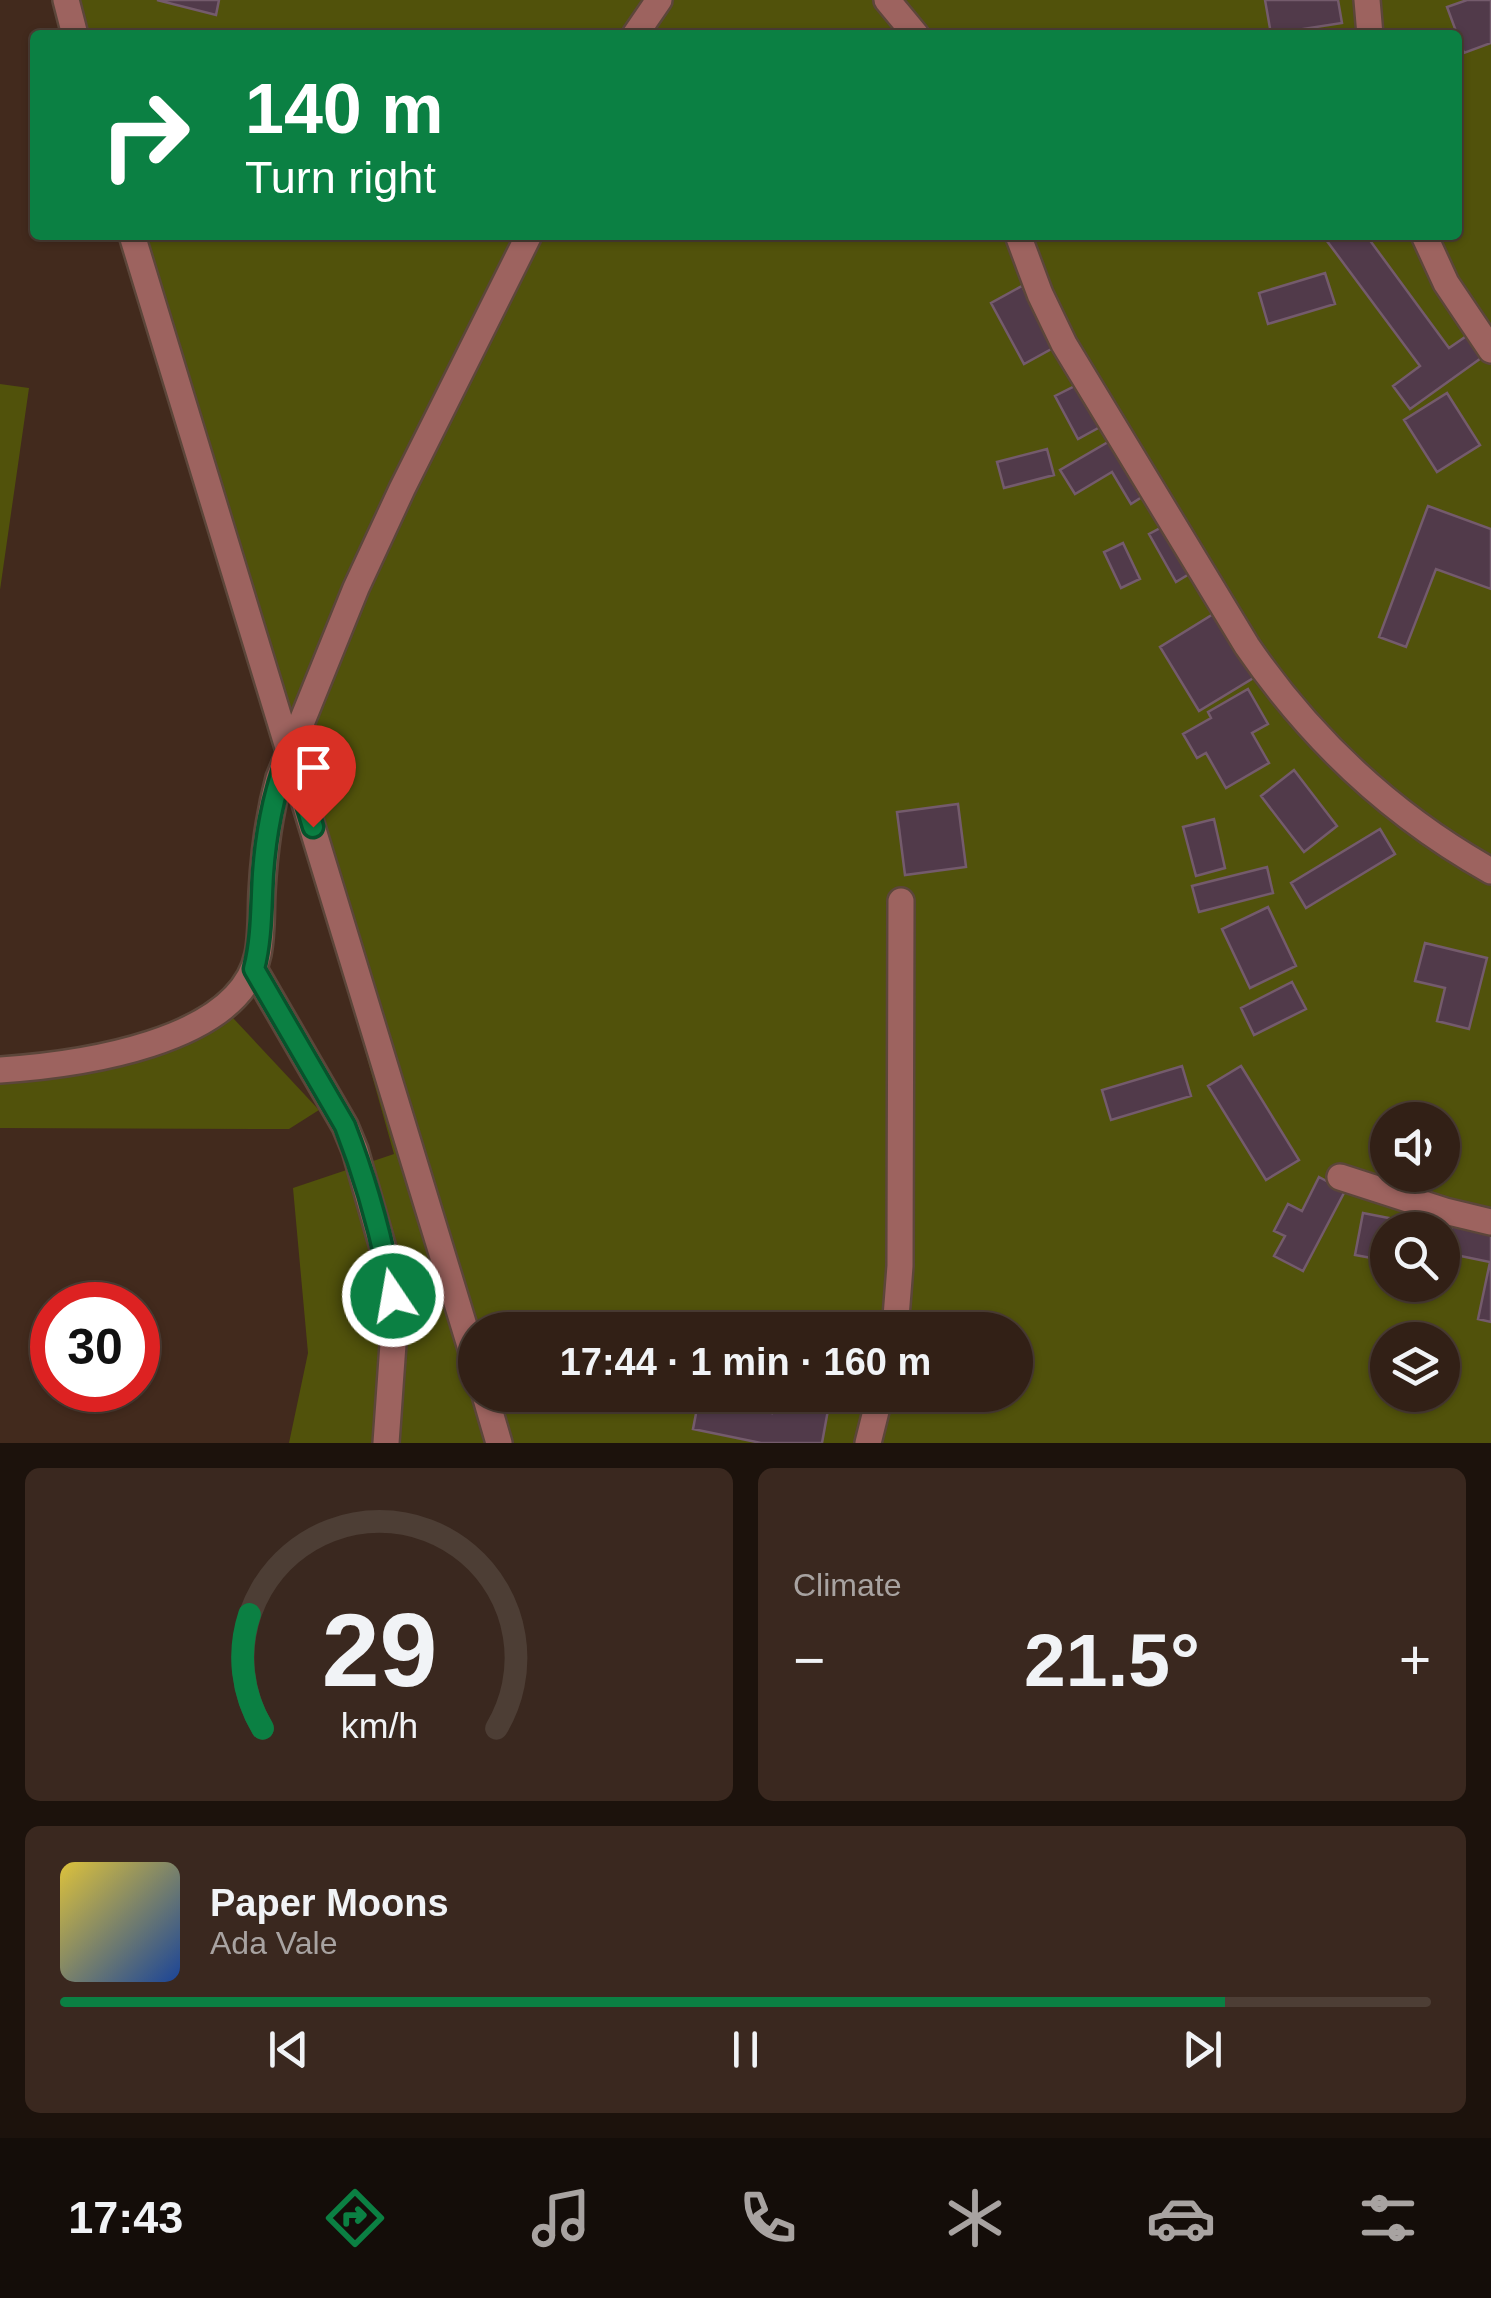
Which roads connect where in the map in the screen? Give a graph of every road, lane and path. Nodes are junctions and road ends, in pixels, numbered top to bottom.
1 (66, 0) edge
2 (659, 0) edge
3 (887, 0) edge
4 (1367, 0) edge
5 (74, 30) edge
6 (639, 30) edge
7 (912, 30) edge
8 (1370, 30) edge
9 (134, 240) edge
10 (527, 240) edge
11 (1020, 240) edge
12 (1426, 240) edge
13 (1491, 350) edge
14 (290, 750) junction
15 (1491, 871) edge
16 (901, 901) dead end
17 (254, 969) junction
18 (0, 1070) edge
19 (1340, 1177) dead end
20 (1491, 1222) edge
21 (460, 1312) edge
22 (896, 1312) edge
23 (490, 1412) edge
24 (876, 1412) edge
25 (386, 1443) edge
26 (500, 1443) edge
27 (868, 1443) edge

1 - 5 street
2 - 6 street
3 - 7 street
4 - 8 street
9 - 14 street
10 - 14 street
11 - 15 street
12 - 13 street
14 - 17 street
14 - 21 street
16 - 22 street
17 - 18 street
17 - 25 street
19 - 20 street
23 - 26 street
24 - 27 street

